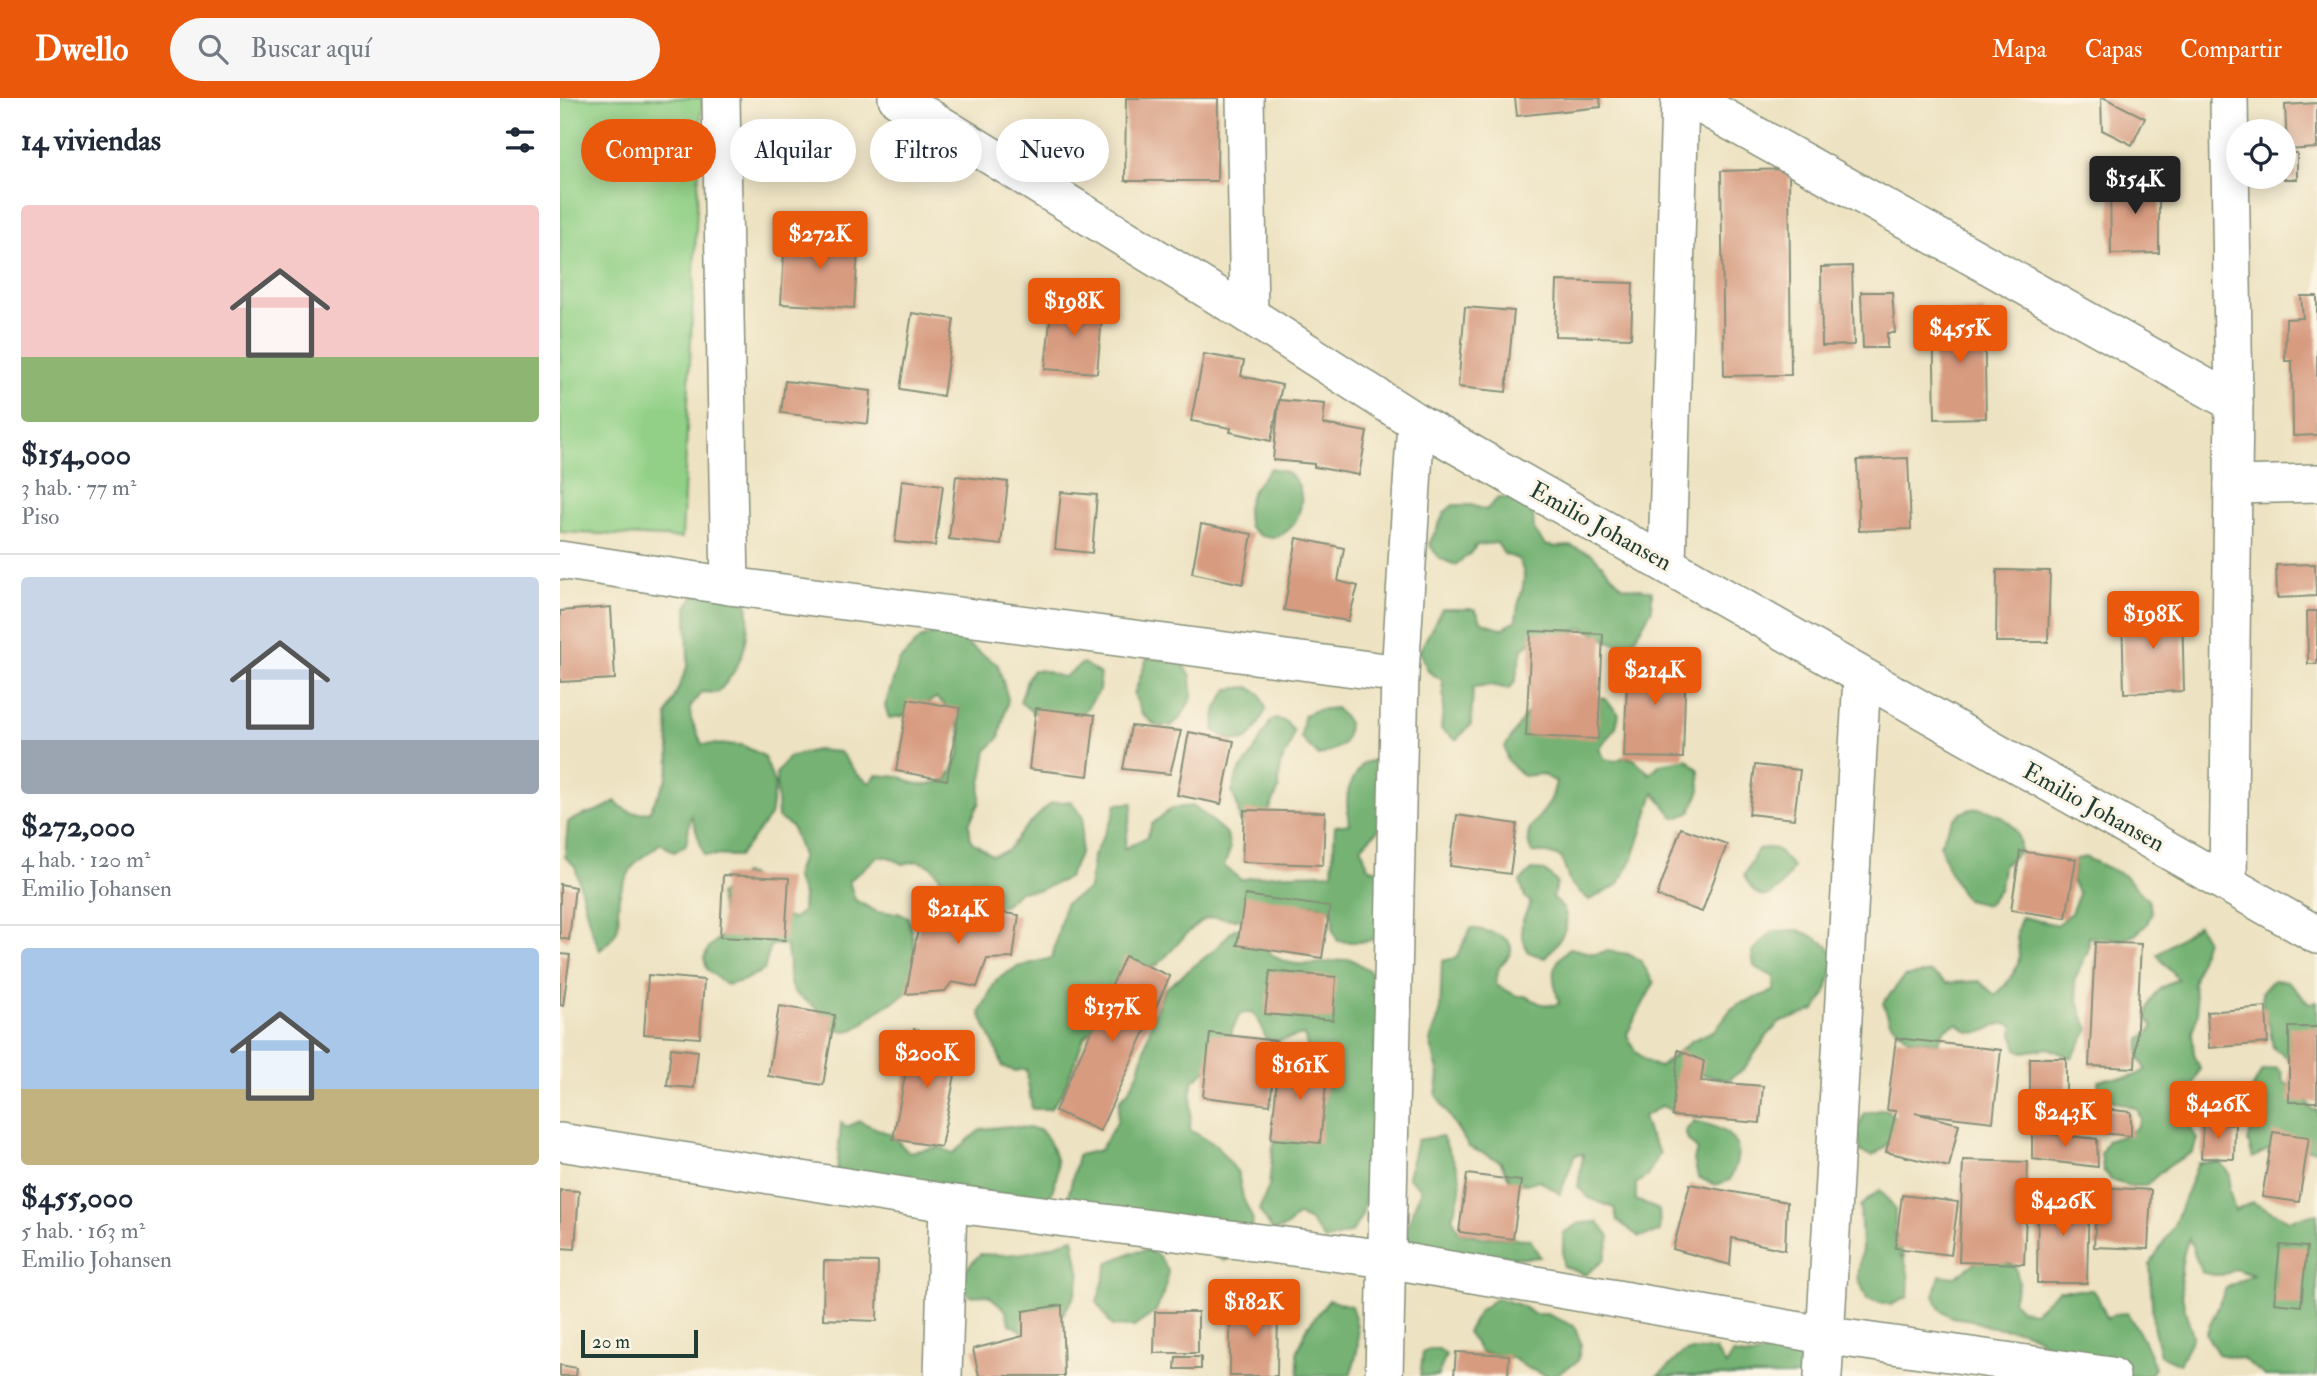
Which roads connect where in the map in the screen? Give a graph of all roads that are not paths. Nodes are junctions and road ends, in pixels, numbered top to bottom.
1 (721, 98) edge
2 (897, 98) edge
3 (1245, 98) edge
4 (1680, 98) edge
5 (1689, 98) edge
6 (2229, 98) edge
7 (1249, 315) junction
8 (2234, 403) junction
9 (1416, 422) junction
10 (2317, 483) edge
11 (2233, 485) junction
12 (560, 560) edge
13 (1667, 563) junction
14 (730, 586) junction
15 (1400, 674) junction
16 (1862, 677) junction
17 (2228, 883) junction
18 (2317, 935) edge
19 (560, 1142) edge
20 (948, 1203) junction
21 (1387, 1259) junction
22 (1823, 1335) junction
23 (943, 1376) edge
24 (1384, 1376) edge
25 (1823, 1376) edge
26 (2111, 1376) edge

1 - 14 street
2 - 7 street, Emilio Johansen
3 - 7 street
4 - 13 street
5 - 8 street
6 - 8 street
7 - 9 street, Emilio Johansen
8 - 11 street
9 - 13 street, Emilio Johansen
9 - 15 street
10 - 11 street
11 - 17 street
12 - 14 street
13 - 16 street, Emilio Johansen
14 - 15 street
15 - 21 street
16 - 17 street, Emilio Johansen
16 - 22 street
17 - 18 street, Emilio Johansen
19 - 20 street
20 - 21 street
20 - 23 street
21 - 22 street
21 - 24 street
22 - 25 street
22 - 26 street

